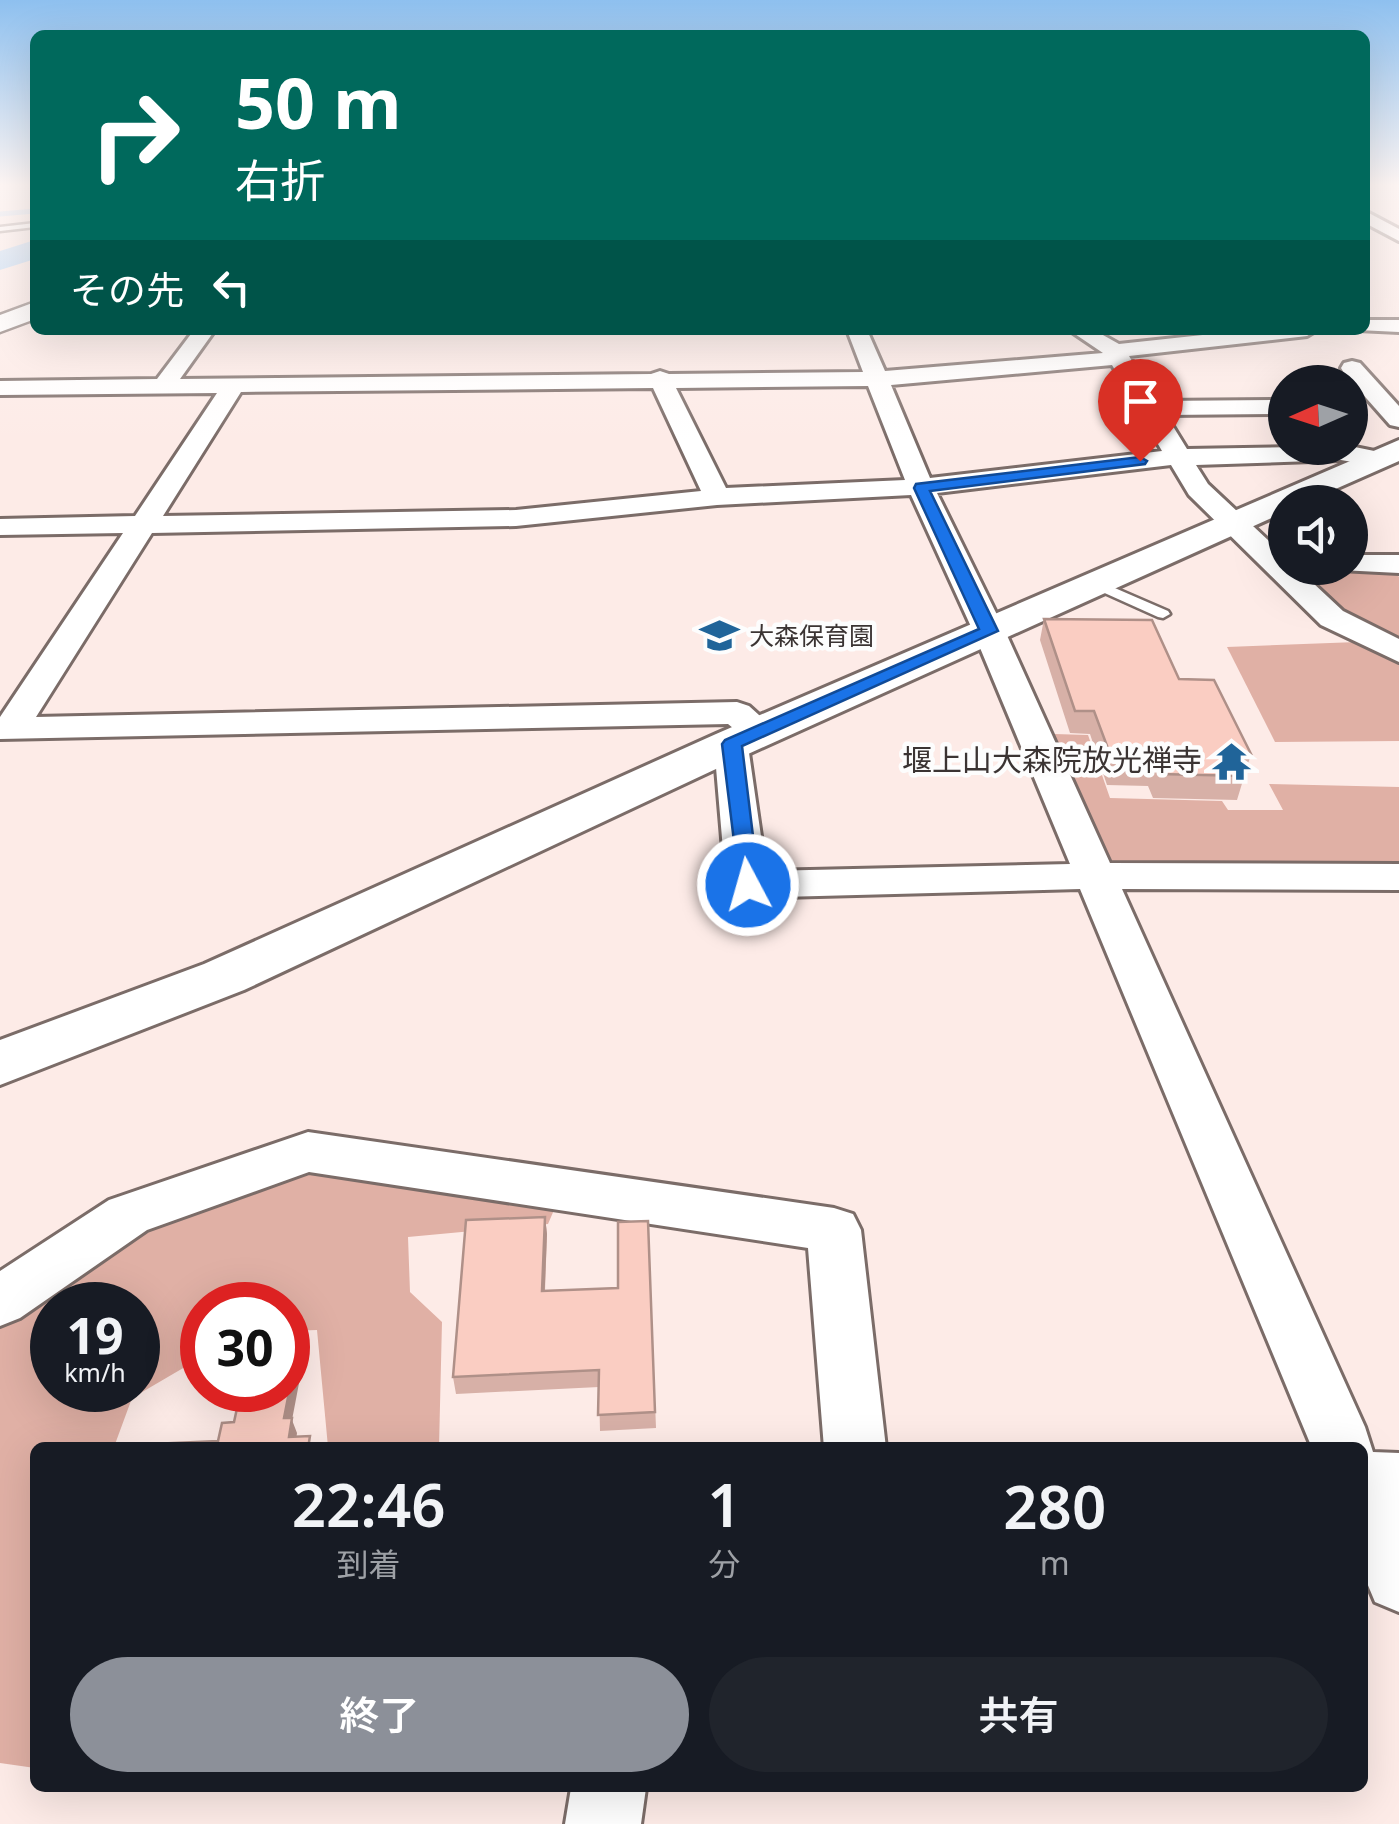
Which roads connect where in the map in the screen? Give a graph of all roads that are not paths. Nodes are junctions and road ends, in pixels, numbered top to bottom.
1 (30, 312) edge
2 (0, 324) edge
3 (1370, 326) edge
4 (1399, 326) edge
5 (201, 335) edge
6 (859, 335) edge
7 (1087, 335) edge
8 (1267, 335) edge
9 (1117, 354) junction
10 (660, 378) junction
11 (876, 379) junction
12 (234, 384) junction
13 (164, 386) junction
14 (0, 388) edge
15 (1368, 397) edge
16 (1268, 407) edge
17 (1148, 408) junction
18 (1368, 421) edge
19 (1392, 440) edge
20 (1177, 457) junction
21 (921, 488) junction
22 (717, 496) junction
23 (1232, 521) junction
24 (141, 525) junction
25 (0, 527) edge
26 (1268, 553) edge
27 (1368, 564) edge
28 (1399, 564) edge
29 (1094, 584) junction
30 (1300, 585) edge
31 (1163, 614) dead end
32 (989, 631) junction
33 (1399, 652) edge
34 (6, 728) edge
35 (746, 738) junction
36 (1094, 876) junction
37 (1399, 877) edge
38 (0, 1063) edge
39 (0, 1301) edge
40 (854, 1442) edge
41 (1340, 1442) edge
42 (1368, 1482) edge
43 (1399, 1484) edge
44 (1368, 1506) edge
45 (1399, 1578) edge
46 (608, 1792) edge
47 (603, 1824) edge

1 - 2 main road
3 - 4 street
5 - 13 street
6 - 11 street
7 - 9 street
8 - 9 street
9 - 11 street
9 - 17 street
10 - 11 street
10 - 12 street
10 - 22 street
11 - 21 street
12 - 13 street
12 - 24 street
13 - 14 street
15 - 19 street
16 - 17 street
17 - 20 street
18 - 19 street
19 - 20 street
19 - 23 street
20 - 21 street
20 - 23 street
21 - 22 street
21 - 32 street
22 - 24 street
23 - 26 street
23 - 29 street
24 - 25 street
24 - 34 street
27 - 28 street
29 - 31 lane
29 - 32 street
30 - 33 street
32 - 35 street
32 - 36 street
34 - 35 street
35 - 36 street
35 - 38 street
36 - 37 street
36 - 41 street
39 - 40 street
42 - 43 street
44 - 45 street
46 - 47 street

